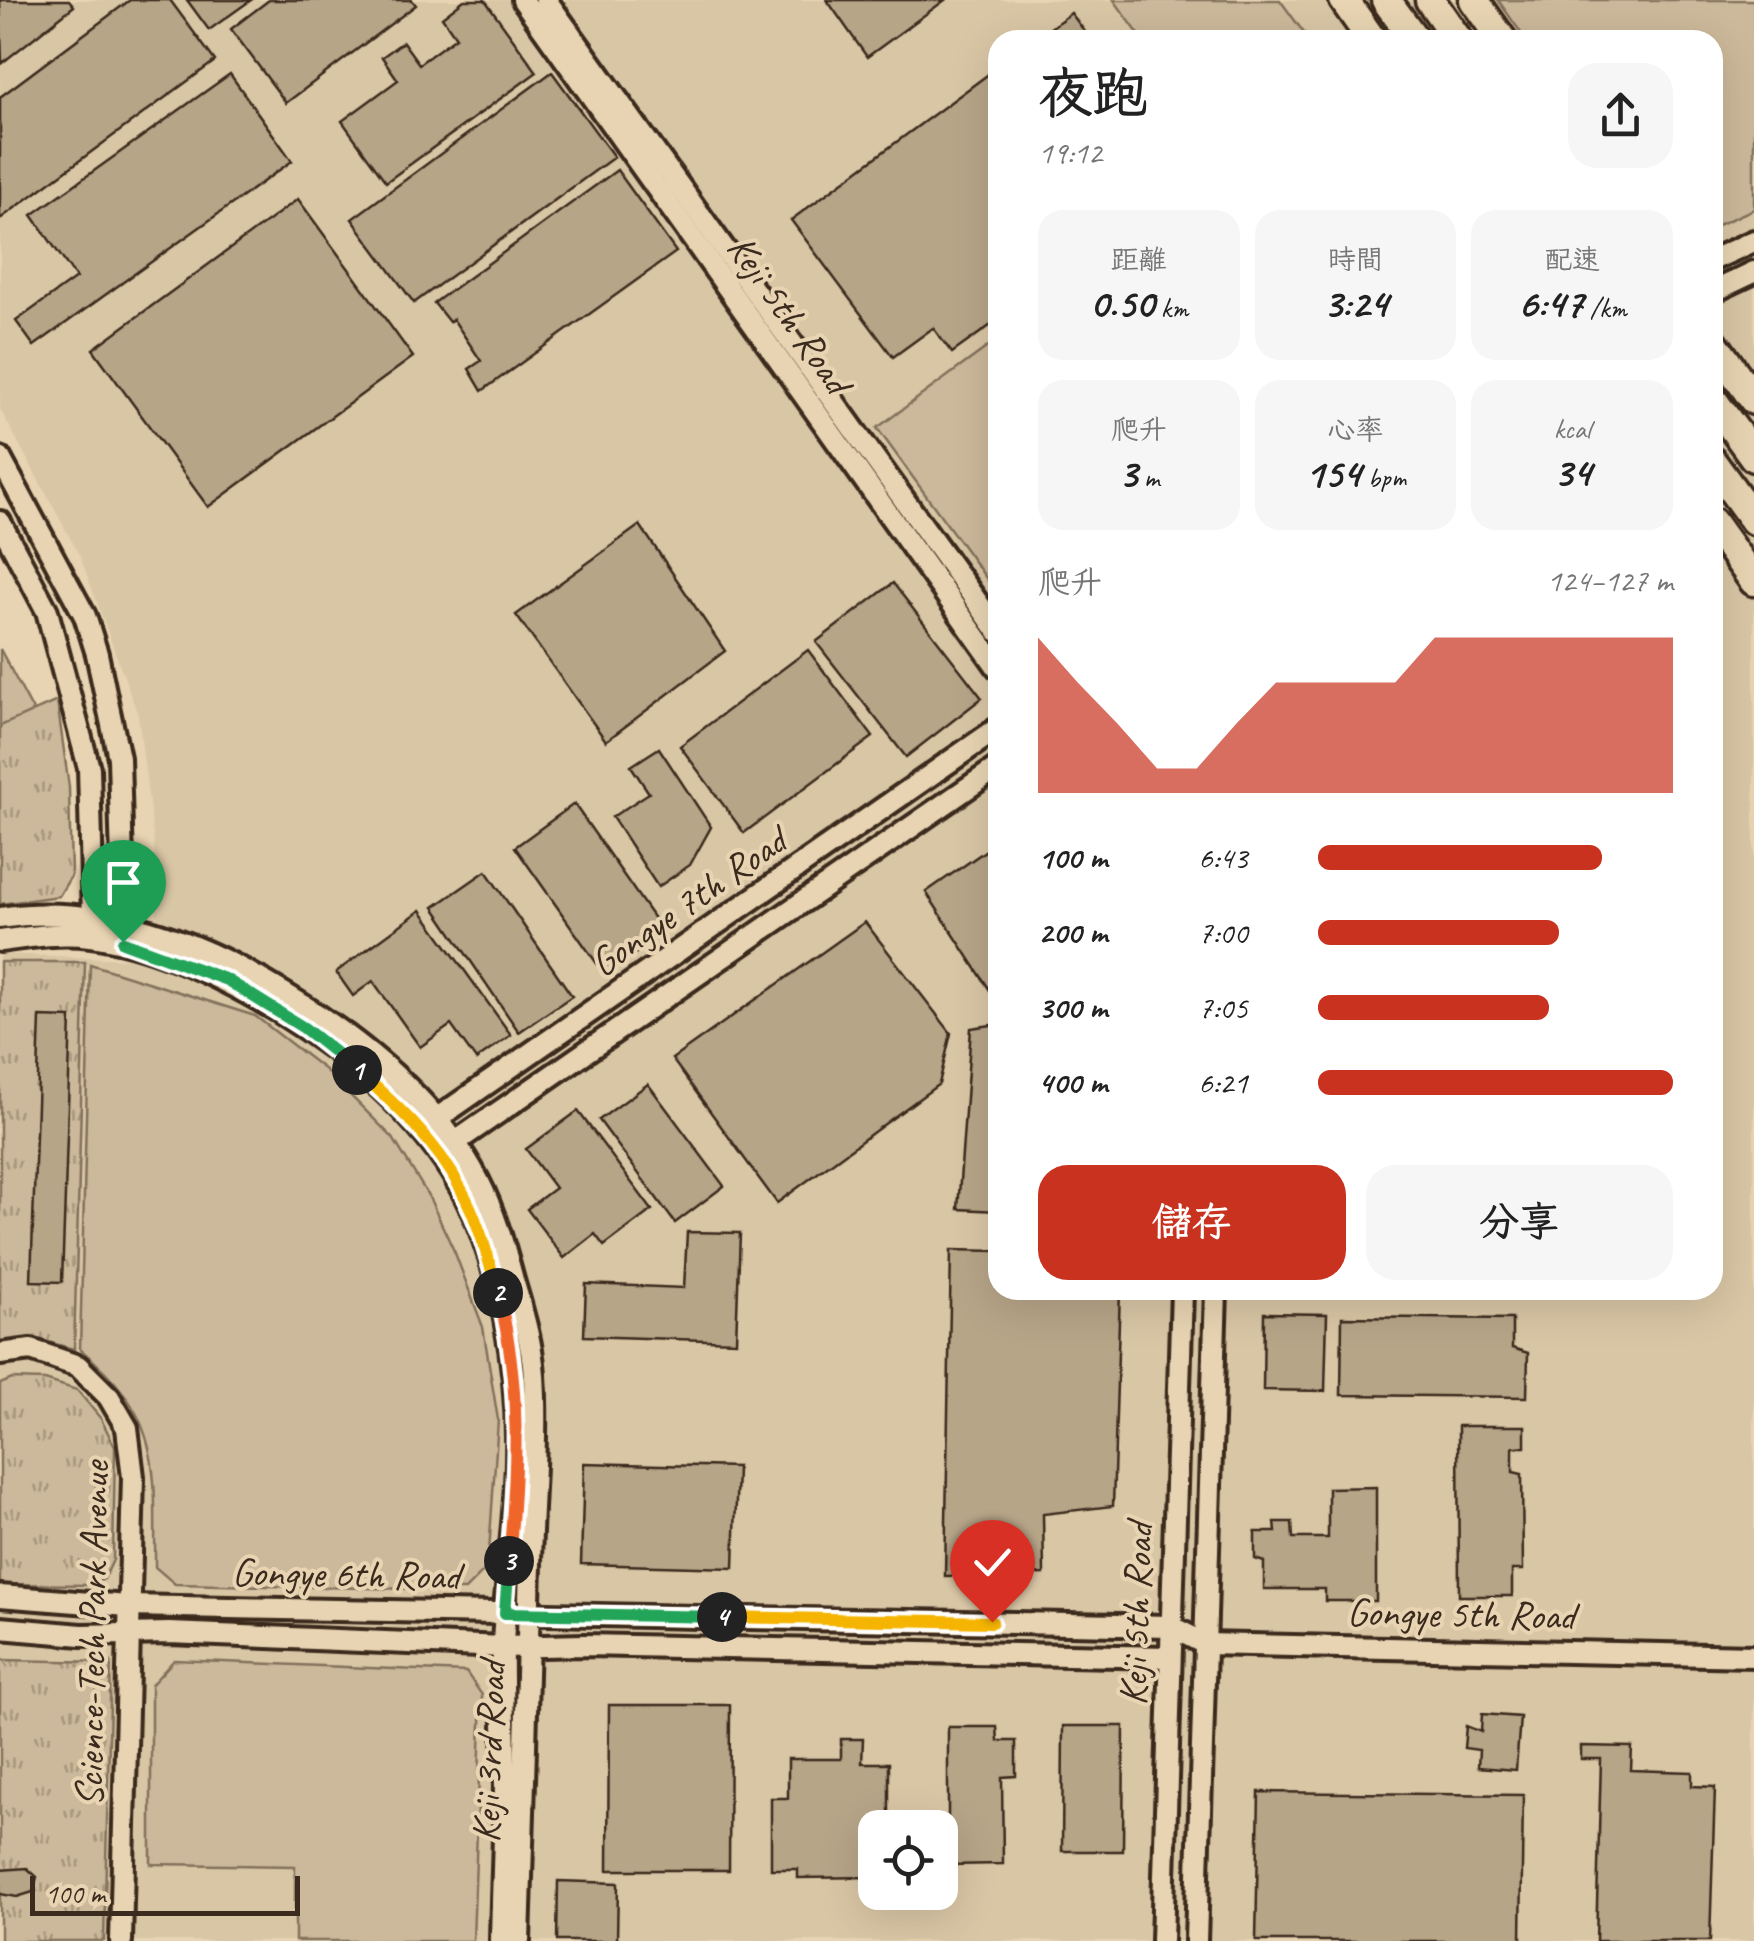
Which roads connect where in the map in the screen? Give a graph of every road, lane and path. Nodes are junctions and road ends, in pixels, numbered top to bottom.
1 (522, 0) edge
2 (546, 0) edge
3 (1344, 0) edge
4 (1386, 0) edge
5 (1430, 0) edge
6 (1474, 0) edge
7 (1365, 30) edge
8 (1407, 30) edge
9 (1451, 30) edge
10 (1495, 30) edge
11 (1754, 241) edge
12 (1723, 255) edge
13 (1754, 272) edge
14 (1723, 287) edge
15 (1723, 356) edge
16 (1754, 400) edge
17 (1723, 414) edge
18 (0, 458) edge
19 (1754, 458) edge
20 (1723, 477) edge
21 (1754, 520) edge
22 (0, 522) edge
23 (1723, 537) edge
24 (1754, 581) edge
25 (988, 618) edge
26 (988, 654) edge
27 (988, 735) edge
28 (988, 774) edge
29 (0, 918) edge
30 (90, 927) junction
31 (124, 933) junction
32 (0, 941) edge
33 (439, 1120) junction
34 (417, 1129) junction
35 (447, 1148) junction
36 (1182, 1300) edge
37 (1216, 1300) edge
38 (0, 1354) edge
39 (0, 1596) edge
40 (128, 1606) junction
41 (505, 1613) junction
42 (529, 1614) junction
43 (1170, 1626) junction
44 (0, 1628) edge
45 (127, 1632) junction
46 (1205, 1644) junction
47 (503, 1647) junction
48 (527, 1647) junction
49 (1169, 1656) junction
50 (1754, 1656) edge
51 (120, 1941) edge
52 (500, 1941) edge
53 (519, 1941) edge
54 (1162, 1941) edge
55 (1196, 1941) edge

1 - 26 street, Keji 5th Road
2 - 25 street, Keji 5th Road
3 - 7 street
4 - 8 street
5 - 9 street
6 - 10 street
11 - 12 street
13 - 14 street
15 - 16 street
17 - 19 street
18 - 31 street
20 - 21 street
22 - 30 street
23 - 24 street
27 - 33 street, Gongye 7th Road
28 - 35 street, Gongye 7th Road
29 - 30 street
30 - 31 street
30 - 32 street
31 - 33 street, Keji 3rd Road
31 - 34 street, Keji 3rd Road
33 - 34 street, Gongye 7th Road
33 - 35 street, Keji 3rd Road
34 - 35 street, Keji 3rd Road
35 - 41 street, Keji 3rd Road
35 - 42 street, Keji 3rd Road
36 - 43 street, Keji 5th Road
37 - 46 street, Keji 5th Road
38 - 40 street, Science-Tech Park Avenue
39 - 40 street, Gongye 6th Road
40 - 41 street, Gongye 6th Road
40 - 45 street, Science-Tech Park Avenue
41 - 42 street, Gongye 6th Road
41 - 47 street, Keji 3rd Road
42 - 43 street, Gongye 6th Road
42 - 48 street, Keji 3rd Road
43 - 46 street, Gongye 5th Road
43 - 49 street, Keji 5th Road
44 - 45 street, Gongye 6th Road
45 - 47 street, Gongye 6th Road
45 - 51 street, Science-Tech Park Avenue
46 - 50 street, Gongye 5th Road
46 - 55 street, Keji 5th Road
47 - 48 street, Gongye 6th Road
47 - 52 street, Keji 3rd Road
48 - 49 street, Gongye 6th Road
48 - 53 street, Keji 3rd Road
49 - 54 street, Keji 5th Road

